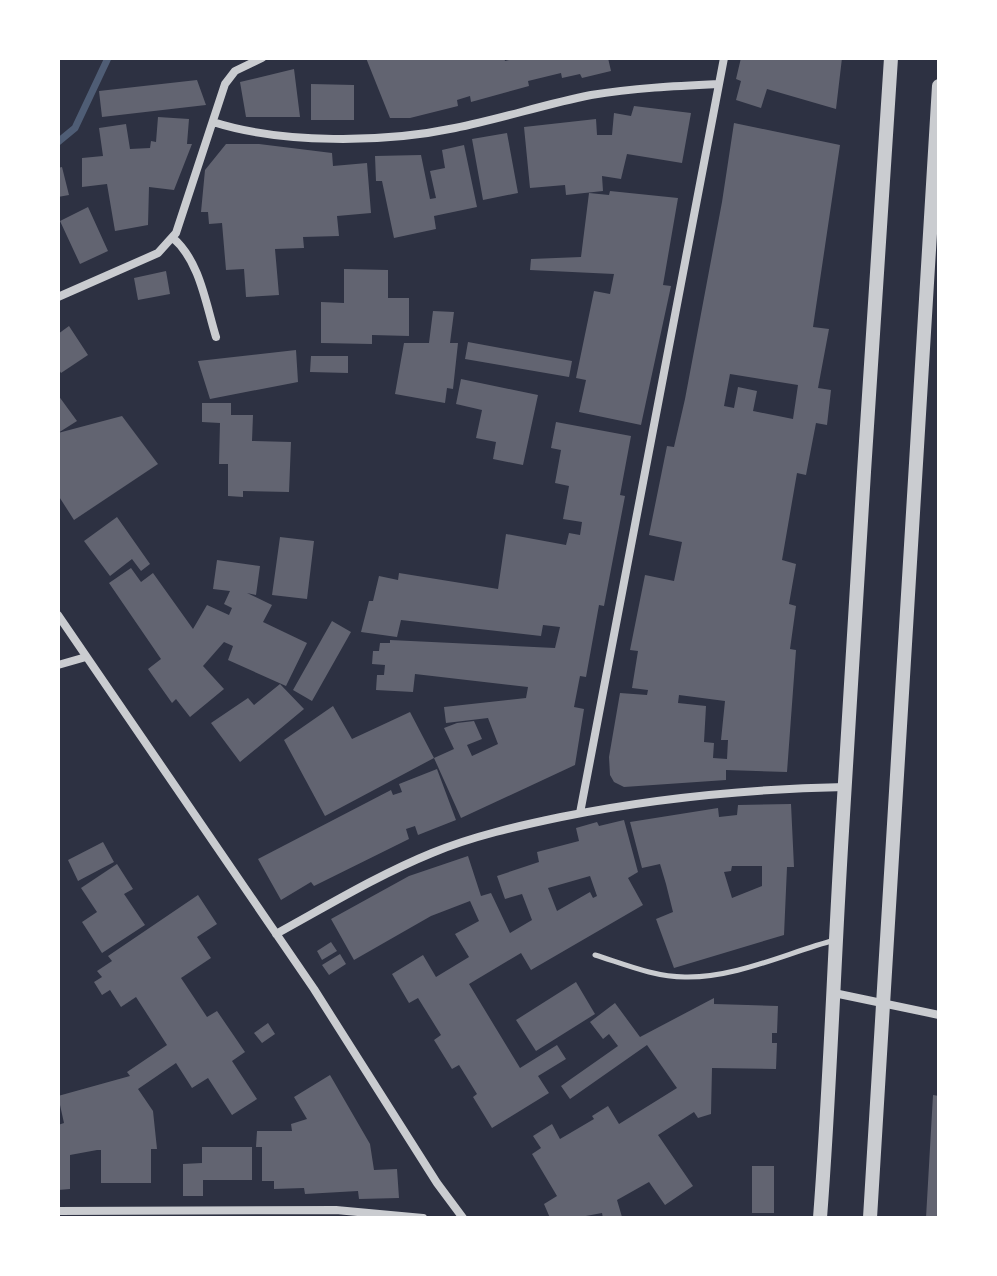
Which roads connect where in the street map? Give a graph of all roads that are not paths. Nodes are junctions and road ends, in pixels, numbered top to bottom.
1 (262, 58) edge
2 (724, 58) edge
3 (891, 58) edge
4 (719, 84) junction
5 (939, 86) edge
6 (213, 122) junction
7 (173, 238) junction
8 (58, 297) edge
9 (216, 337) dead end
10 (58, 615) edge
11 (86, 657) junction
12 (58, 665) edge
13 (845, 787) junction
14 (580, 813) junction
15 (276, 934) junction
16 (835, 939) junction
17 (595, 955) dead end
18 (834, 993) junction
19 (884, 1004) junction
20 (939, 1015) edge
21 (58, 1211) edge
22 (387, 1216) edge
23 (423, 1218) edge
24 (463, 1218) edge
25 (820, 1218) edge
26 (870, 1218) edge

1 - 6 street
2 - 4 street
3 - 13 street
4 - 6 street
4 - 14 street
5 - 19 street
6 - 7 street
7 - 8 street
7 - 9 street
10 - 11 street
11 - 12 street
11 - 15 street
13 - 14 street
13 - 16 street
14 - 15 street
15 - 24 street
16 - 17 lane
16 - 18 street
18 - 19 street
18 - 25 street
19 - 20 street
19 - 26 street
21 - 22 street
22 - 23 street

